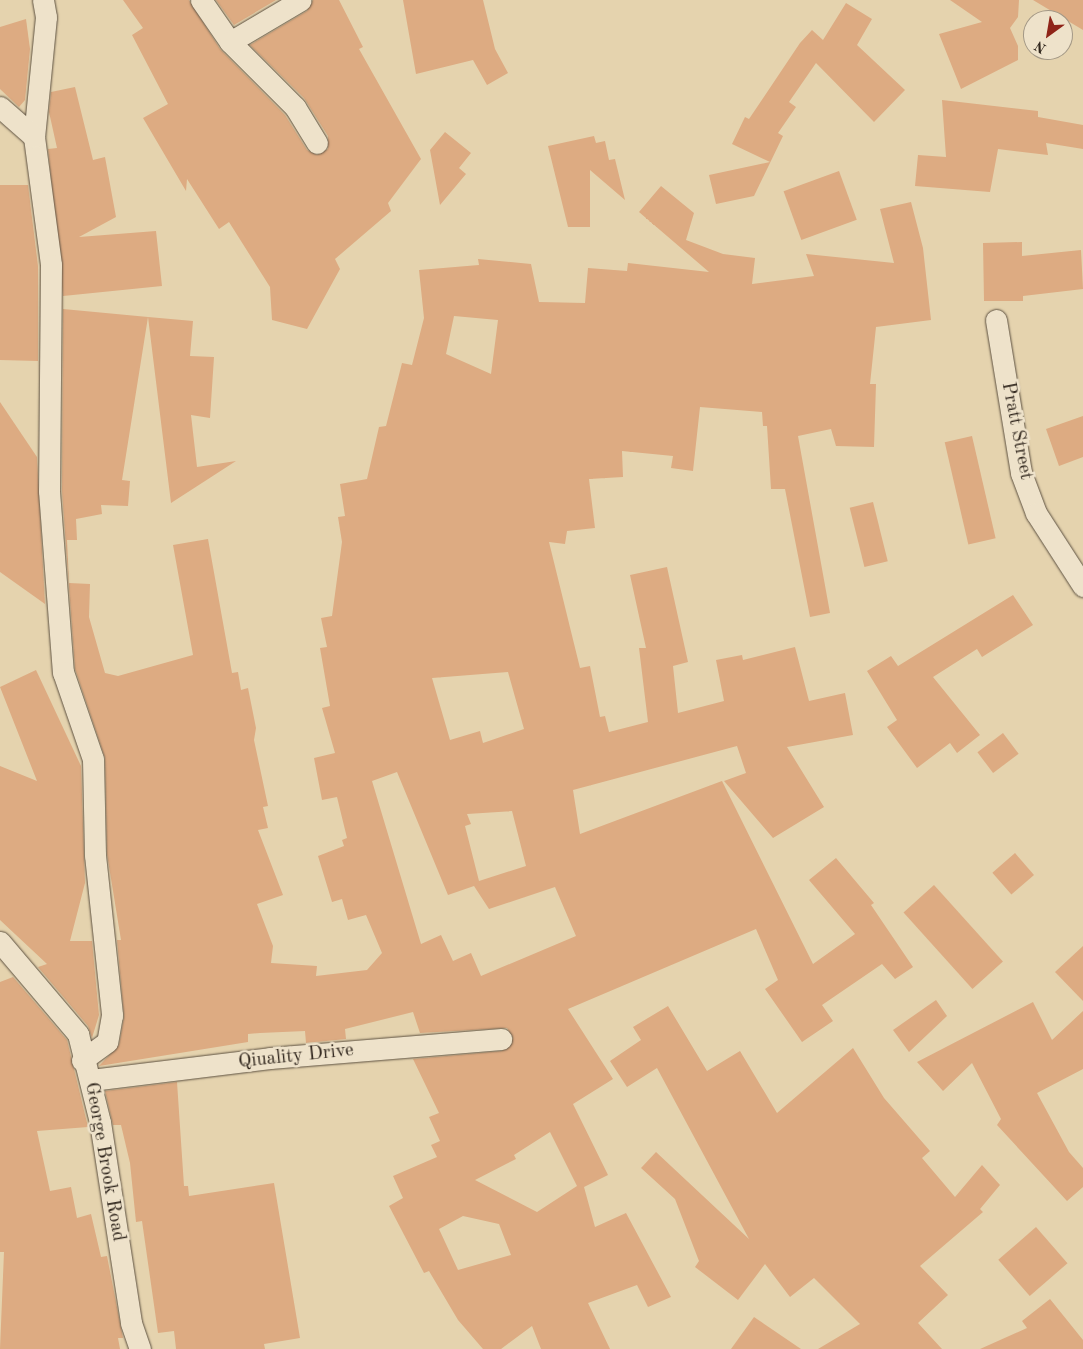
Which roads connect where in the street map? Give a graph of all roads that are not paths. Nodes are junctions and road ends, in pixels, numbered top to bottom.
1 (43, 0) edge
2 (201, 0) edge
3 (301, 0) edge
4 (230, 42) junction
5 (0, 107) edge
6 (34, 137) junction
7 (317, 143) dead end
8 (996, 320) dead end
9 (1083, 586) edge
10 (0, 942) edge
11 (501, 1039) dead end
12 (82, 1060) junction
13 (91, 1080) junction
14 (140, 1349) edge

1 - 6 street
2 - 4 street
3 - 4 street
4 - 7 street
5 - 6 street
6 - 12 street
8 - 9 street, Pratt Street
10 - 12 street, George Brook Road
11 - 13 street, Qiuality Drive
12 - 13 street, George Brook Road
13 - 14 street, George Brook Road

